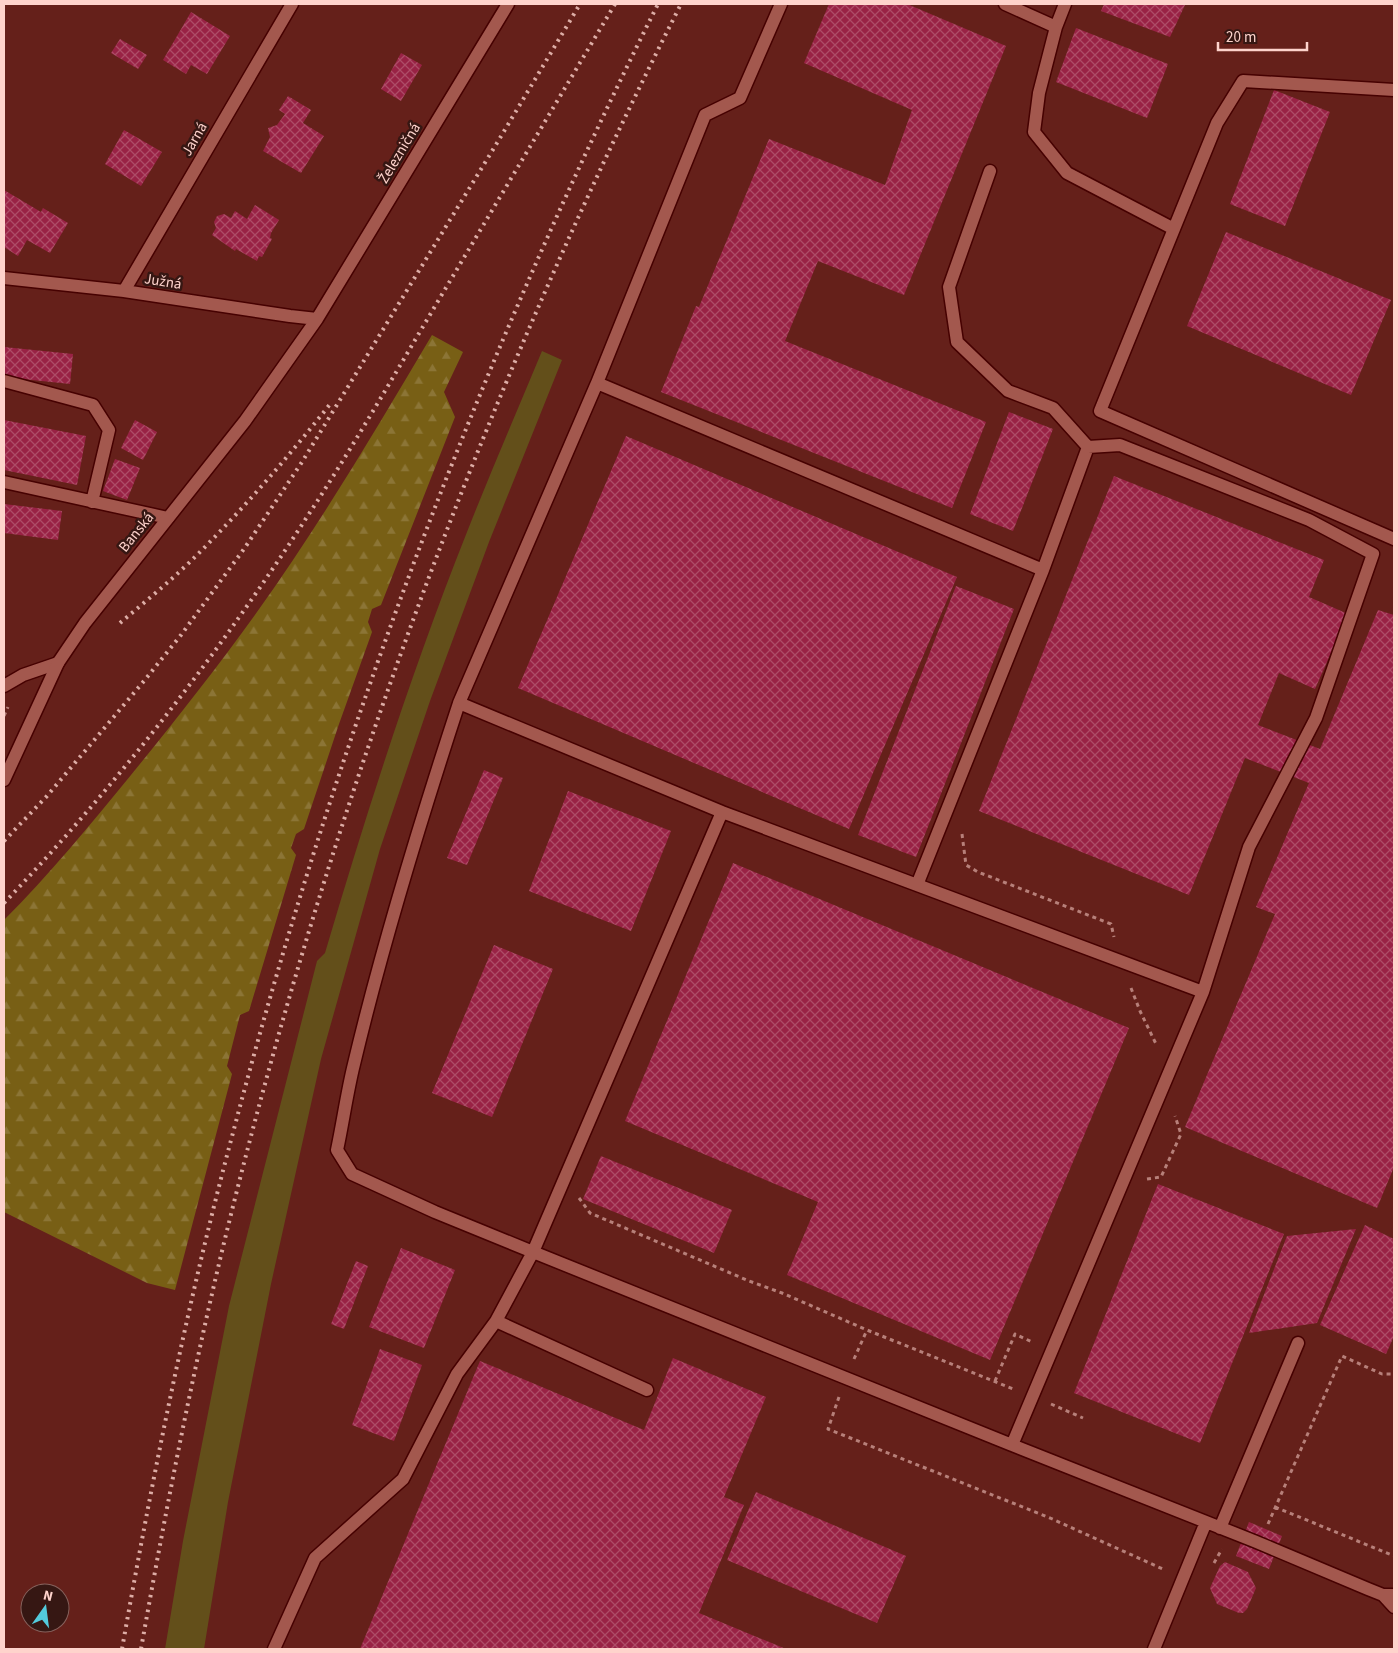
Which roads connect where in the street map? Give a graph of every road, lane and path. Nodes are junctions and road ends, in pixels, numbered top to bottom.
1 (292, 4) edge
2 (508, 4) edge
3 (781, 4) edge
4 (1005, 4) edge
5 (1065, 4) edge
6 (1056, 27) junction
7 (1394, 90) edge
8 (990, 171) dead end
9 (1174, 229) junction
10 (4, 278) edge
11 (124, 291) junction
12 (317, 319) junction
13 (4, 381) edge
14 (596, 383) junction
15 (1088, 447) junction
16 (4, 482) edge
17 (92, 502) junction
18 (168, 518) junction
19 (1394, 539) edge
20 (1042, 570) junction
21 (58, 663) junction
22 (4, 686) edge
23 (459, 703) junction
24 (4, 780) edge
25 (722, 812) junction
26 (961, 827) dead end
27 (917, 885) junction
28 (1121, 962) junction
29 (1203, 992) junction
30 (1170, 1071) junction
31 (1174, 1113) dead end
32 (1146, 1180) dead end
33 (583, 1190) dead end
34 (533, 1252) junction
35 (496, 1321) junction
36 (867, 1330) junction
37 (1298, 1343) dead end
38 (1051, 1351) junction
39 (1394, 1374) edge
40 (846, 1378) junction
41 (995, 1381) junction
42 (647, 1390) dead end
43 (1032, 1397) junction
44 (1083, 1418) dead end
45 (1012, 1445) junction
46 (1275, 1507) junction
47 (1206, 1522) junction
48 (1266, 1527) dead end
49 (1220, 1528) junction
50 (1394, 1556) edge
51 (1183, 1579) junction
52 (1389, 1595) edge
53 (1394, 1607) edge
54 (274, 1649) edge
55 (1154, 1649) edge

1 - 11 street, Jarná
2 - 12 street, Železničná
3 - 14 street
4 - 6 street
5 - 6 street
6 - 9 street
7 - 9 street
8 - 15 street
9 - 19 street
10 - 11 street, Južná
11 - 12 street, Južná
12 - 18 street, Banská
13 - 17 street
14 - 20 street
14 - 23 street
15 - 20 street
15 - 29 street
16 - 17 street
17 - 18 street
18 - 21 street, Banská
20 - 27 street
21 - 22 street
21 - 24 street, Banská
23 - 25 street
23 - 34 street
25 - 27 street
25 - 34 street
26 - 28 path
27 - 28 street
28 - 29 street
28 - 30 path
29 - 30 street
30 - 38 street
31 - 32 path
33 - 36 path
34 - 35 street
34 - 40 street
35 - 42 street
35 - 54 street
36 - 40 path
36 - 41 path
37 - 49 street
38 - 41 path
38 - 43 street
39 - 46 path
40 - 45 street
40 - 51 path
41 - 43 path
43 - 44 path
43 - 45 street
45 - 47 street
46 - 48 path
46 - 50 path
47 - 49 street
47 - 51 street
49 - 52 street
51 - 55 street
52 - 53 street

